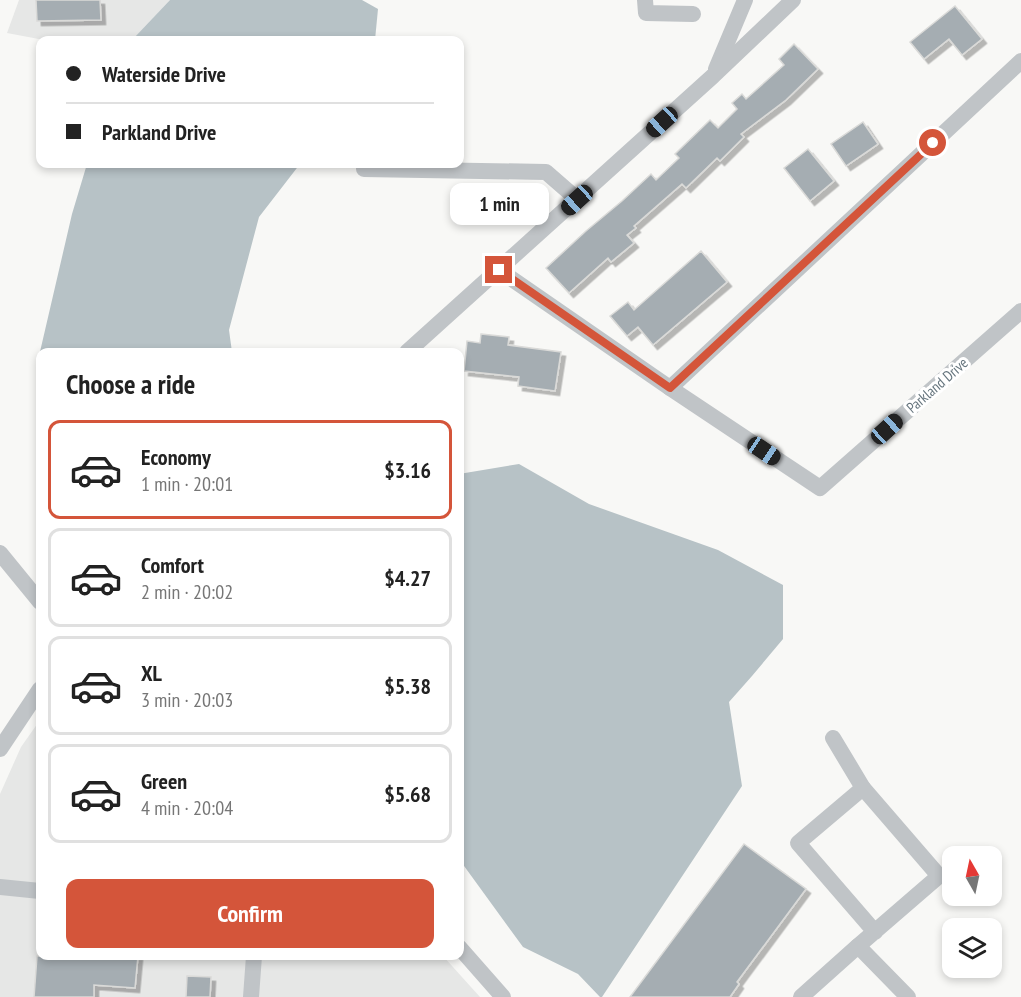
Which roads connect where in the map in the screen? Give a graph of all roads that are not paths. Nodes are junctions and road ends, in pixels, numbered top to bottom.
1 (645, 0) edge
2 (745, 0) edge
3 (792, 0) edge
4 (693, 14) dead end
5 (1021, 61) edge
6 (713, 76) junction
7 (372, 168) edge
8 (441, 168) edge
9 (364, 169) dead end
10 (577, 200) junction
11 (499, 270) junction
12 (1021, 311) edge
13 (411, 348) edge
14 (670, 388) junction
15 (0, 553) edge
16 (36, 597) edge
17 (36, 694) edge
18 (833, 738) dead end
19 (0, 749) edge
20 (862, 788) junction
21 (0, 887) edge
22 (36, 891) edge
23 (875, 932) junction
24 (858, 946) junction
25 (464, 953) edge
26 (254, 960) edge
27 (251, 997) edge
28 (503, 997) edge
29 (801, 997) edge
30 (908, 997) edge

1 - 4 street
2 - 6 street
3 - 6 street
5 - 14 street
6 - 10 street
7 - 9 street
8 - 10 street
10 - 11 street
11 - 13 street
11 - 14 street, Parkland Drive
12 - 14 street, Parkland Drive
15 - 16 street
17 - 19 street
18 - 20 street
20 - 23 street
20 - 23 street
21 - 22 street
23 - 24 street
24 - 29 street
24 - 30 street
25 - 28 street
26 - 27 street

